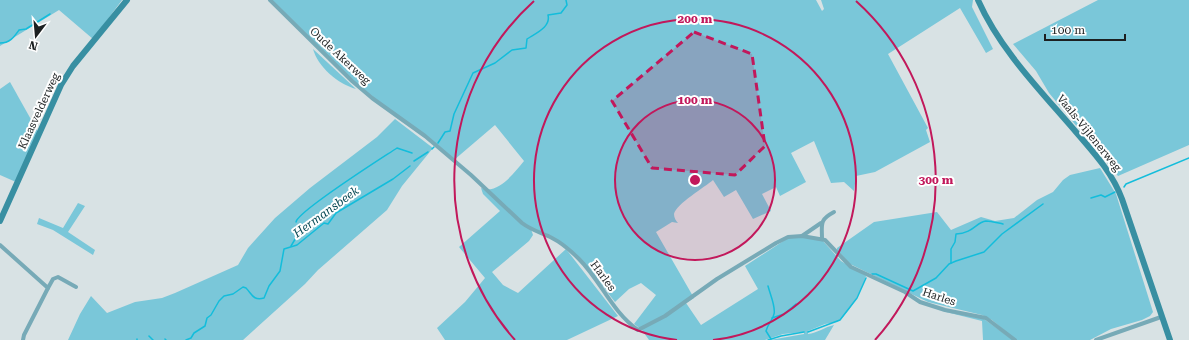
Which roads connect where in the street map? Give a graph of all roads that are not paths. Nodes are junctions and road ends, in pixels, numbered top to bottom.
1 (127, 0) edge
2 (270, 0) edge
3 (978, 0) edge
4 (402, 118) joint
5 (834, 212) dead end
6 (0, 221) edge
7 (821, 224) junction
8 (802, 236) junction
9 (822, 239) junction
10 (0, 244) edge
11 (76, 287) dead end
12 (48, 288) junction
13 (1161, 317) junction
14 (23, 340) edge
15 (1015, 340) edge
16 (1096, 340) edge
17 (1170, 340) edge

1 - 6 street, Klaasvelderweg
2 - 4 street, Oude Akerweg
3 - 13 street, Vaals-Vijlenerweg
4 - 8 street, Harles
5 - 7 street, Harles
7 - 8 street, Harles
7 - 9 street
8 - 9 street, Harles
9 - 15 street, Harles
10 - 12 street
11 - 12 street
12 - 14 street
13 - 16 street
13 - 17 street, Vaals-Vijlenerweg

